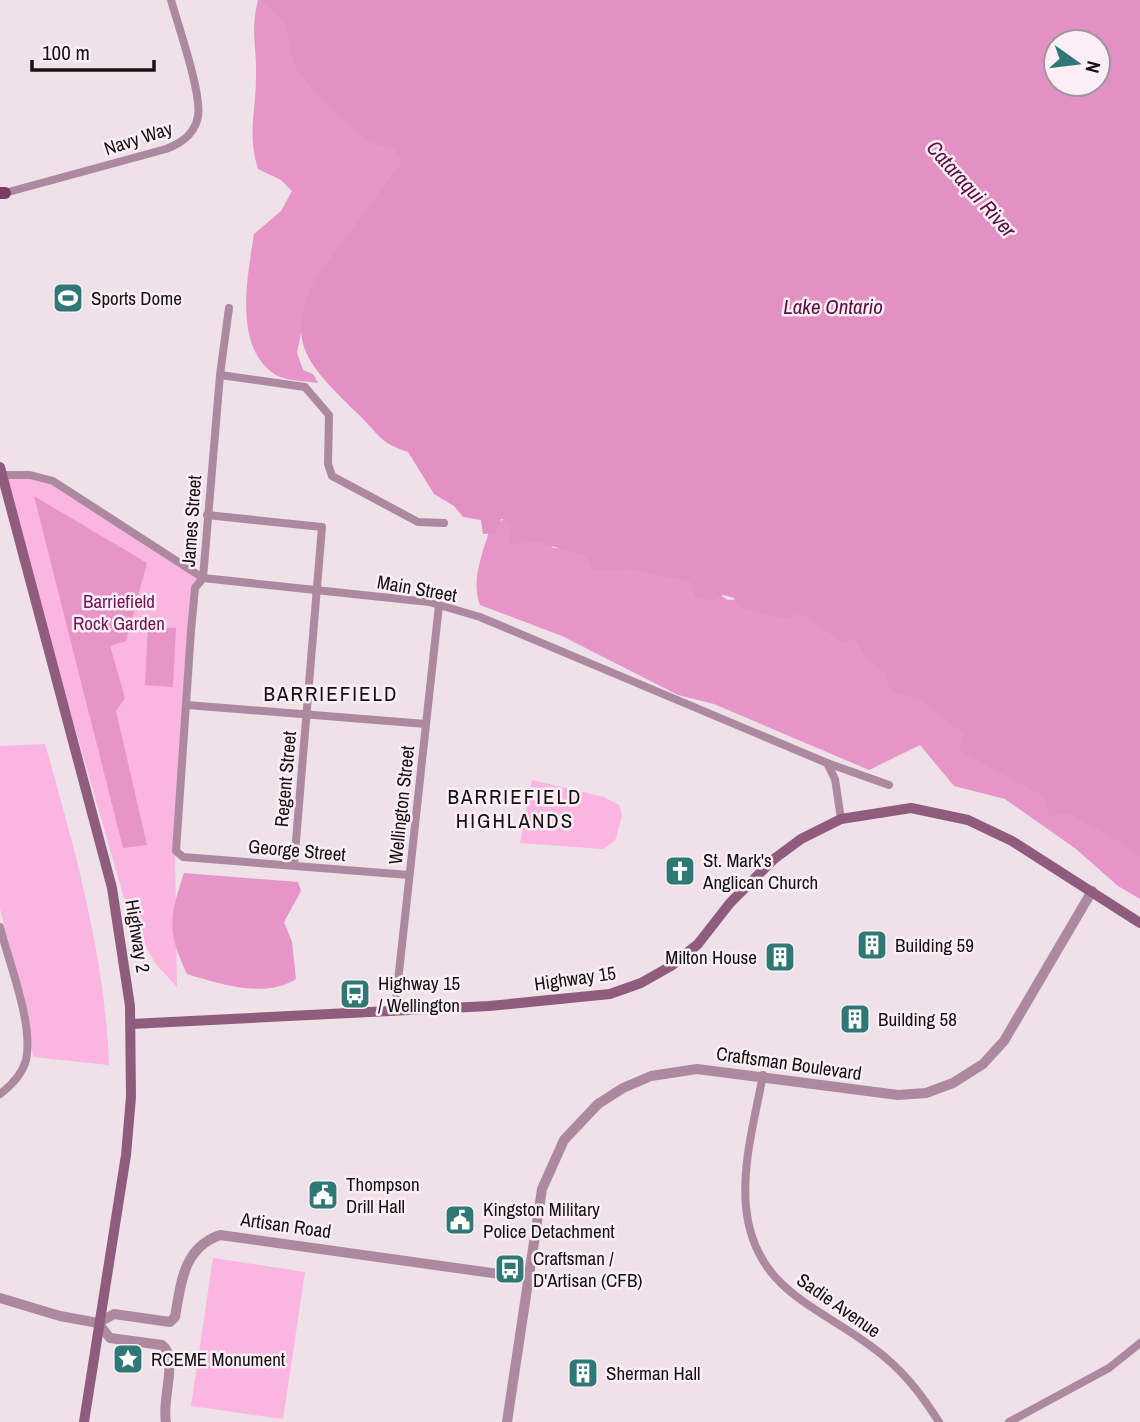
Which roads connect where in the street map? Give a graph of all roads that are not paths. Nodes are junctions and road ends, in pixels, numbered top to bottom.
1 (171, 0) edge
2 (2, 193) edge
3 (229, 308) dead end
4 (220, 375) junction
5 (1, 471) edge
6 (207, 515) junction
7 (444, 523) dead end
8 (203, 578) junction
9 (317, 590) junction
10 (439, 605) junction
11 (187, 705) junction
12 (306, 714) junction
13 (426, 724) junction
14 (827, 763) junction
15 (889, 785) dead end
16 (842, 820) junction
17 (183, 857) joint
18 (294, 865) junction
19 (409, 875) junction
20 (1092, 891) junction
21 (1140, 923) edge
22 (0, 927) edge
23 (395, 1009) junction
24 (131, 1024) junction
25 (763, 1075) junction
26 (0, 1094) edge
27 (528, 1278) junction
28 (0, 1298) edge
29 (99, 1323) junction
30 (1140, 1343) edge
31 (84, 1422) edge
32 (166, 1422) edge
33 (506, 1422) edge
34 (939, 1422) edge
35 (1009, 1422) edge

1 - 2 street, Navy Way
3 - 4 street, James Street
4 - 6 street, James Street
4 - 7 street
5 - 8 street, Main Street
5 - 24 main road, Highway 2
6 - 8 street, James Street
6 - 9 street, Regent Street
8 - 9 street, Main Street
8 - 11 street, James Street
9 - 10 street, Main Street
9 - 12 street, Regent Street
10 - 13 street, Wellington Street
10 - 14 street, Main Street
11 - 12 street
11 - 17 street, James Street
12 - 13 street
12 - 18 street, Regent Street
13 - 19 street, Wellington Street
14 - 15 street, Main Street
14 - 16 street
16 - 20 main road, Highway 15
16 - 23 main road, Highway 15
17 - 18 street, George Street
18 - 19 street, George Street
19 - 23 street, Wellington Street
20 - 21 main road, Highway 15
20 - 25 street, Craftsman Boulevard
22 - 26 street
23 - 24 main road, Highway 15
24 - 29 main road, Highway 2
25 - 27 street, Craftsman Boulevard
25 - 34 street, Sadie Avenue
27 - 29 street, Artisan Road
27 - 33 street, Craftsman Boulevard
28 - 29 street
29 - 31 main road, Highway 2
29 - 32 street
30 - 35 street

